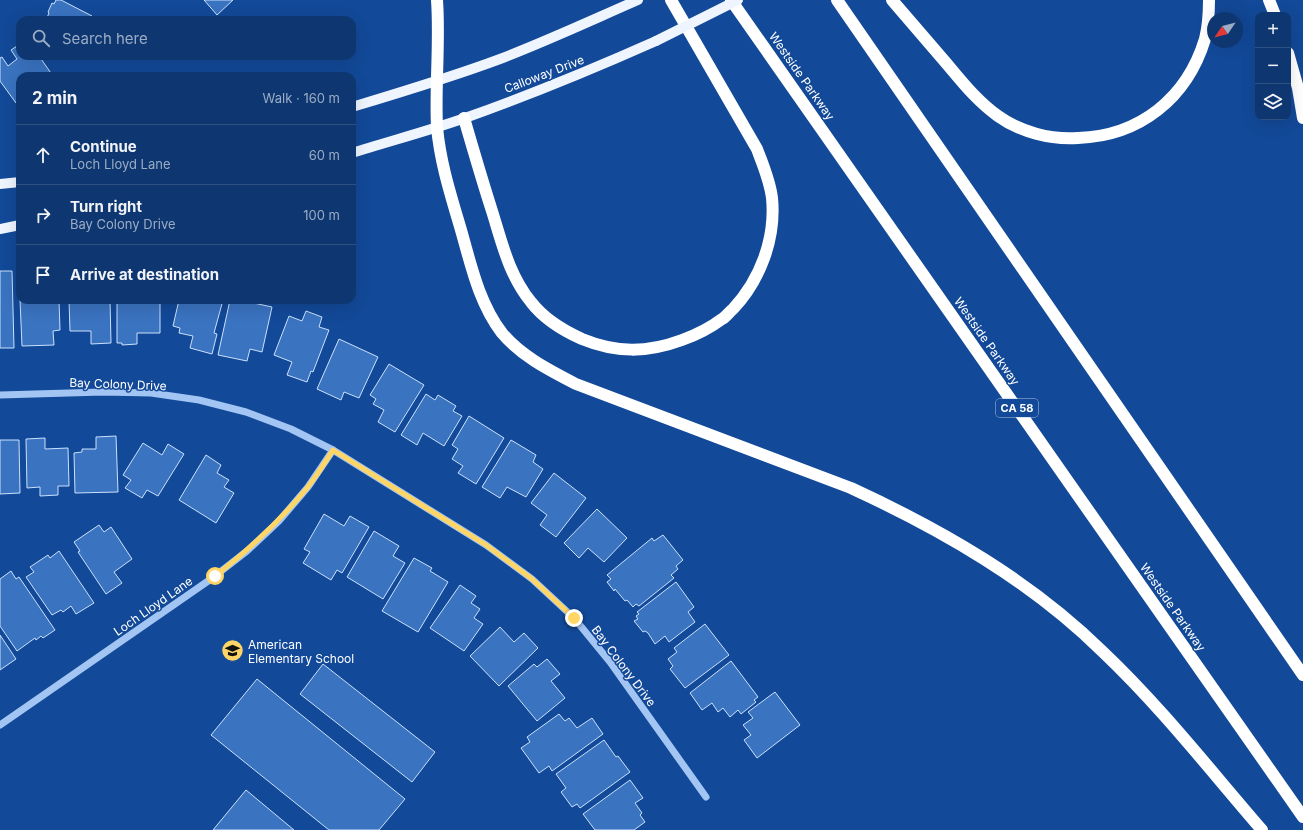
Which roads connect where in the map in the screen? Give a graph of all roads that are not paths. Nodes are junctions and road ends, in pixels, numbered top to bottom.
1 (437, 0) edge
2 (671, 0) edge
3 (731, 0) edge
4 (738, 0) edge
5 (837, 0) edge
6 (892, 0) edge
7 (1209, 0) edge
8 (1269, 0) edge
9 (634, 2) edge
10 (1274, 12) edge
11 (1291, 63) edge
12 (437, 81) junction
13 (356, 105) edge
14 (464, 118) junction
15 (1303, 118) edge
16 (437, 127) junction
17 (356, 152) edge
18 (16, 182) edge
19 (0, 184) edge
20 (16, 226) edge
21 (0, 229) edge
22 (0, 395) edge
23 (333, 450) junction
24 (1303, 675) edge
25 (0, 725) edge
26 (706, 797) dead end
27 (1303, 817) edge
28 (1262, 830) edge

1 - 12 highway
2 - 14 highway
3 - 27 highway, Westside Parkway / CA 58
4 - 14 main road, Calloway Drive, bridge
5 - 24 highway
6 - 7 highway
8 - 10 highway
9 - 12 main road
11 - 15 highway
12 - 13 main road
12 - 16 highway
14 - 16 main road, Calloway Drive
16 - 17 main road, Calloway Drive
16 - 28 highway
18 - 19 main road
20 - 21 main road
22 - 23 street, Bay Colony Drive
23 - 25 street, Loch Lloyd Lane
23 - 26 street, Bay Colony Drive

